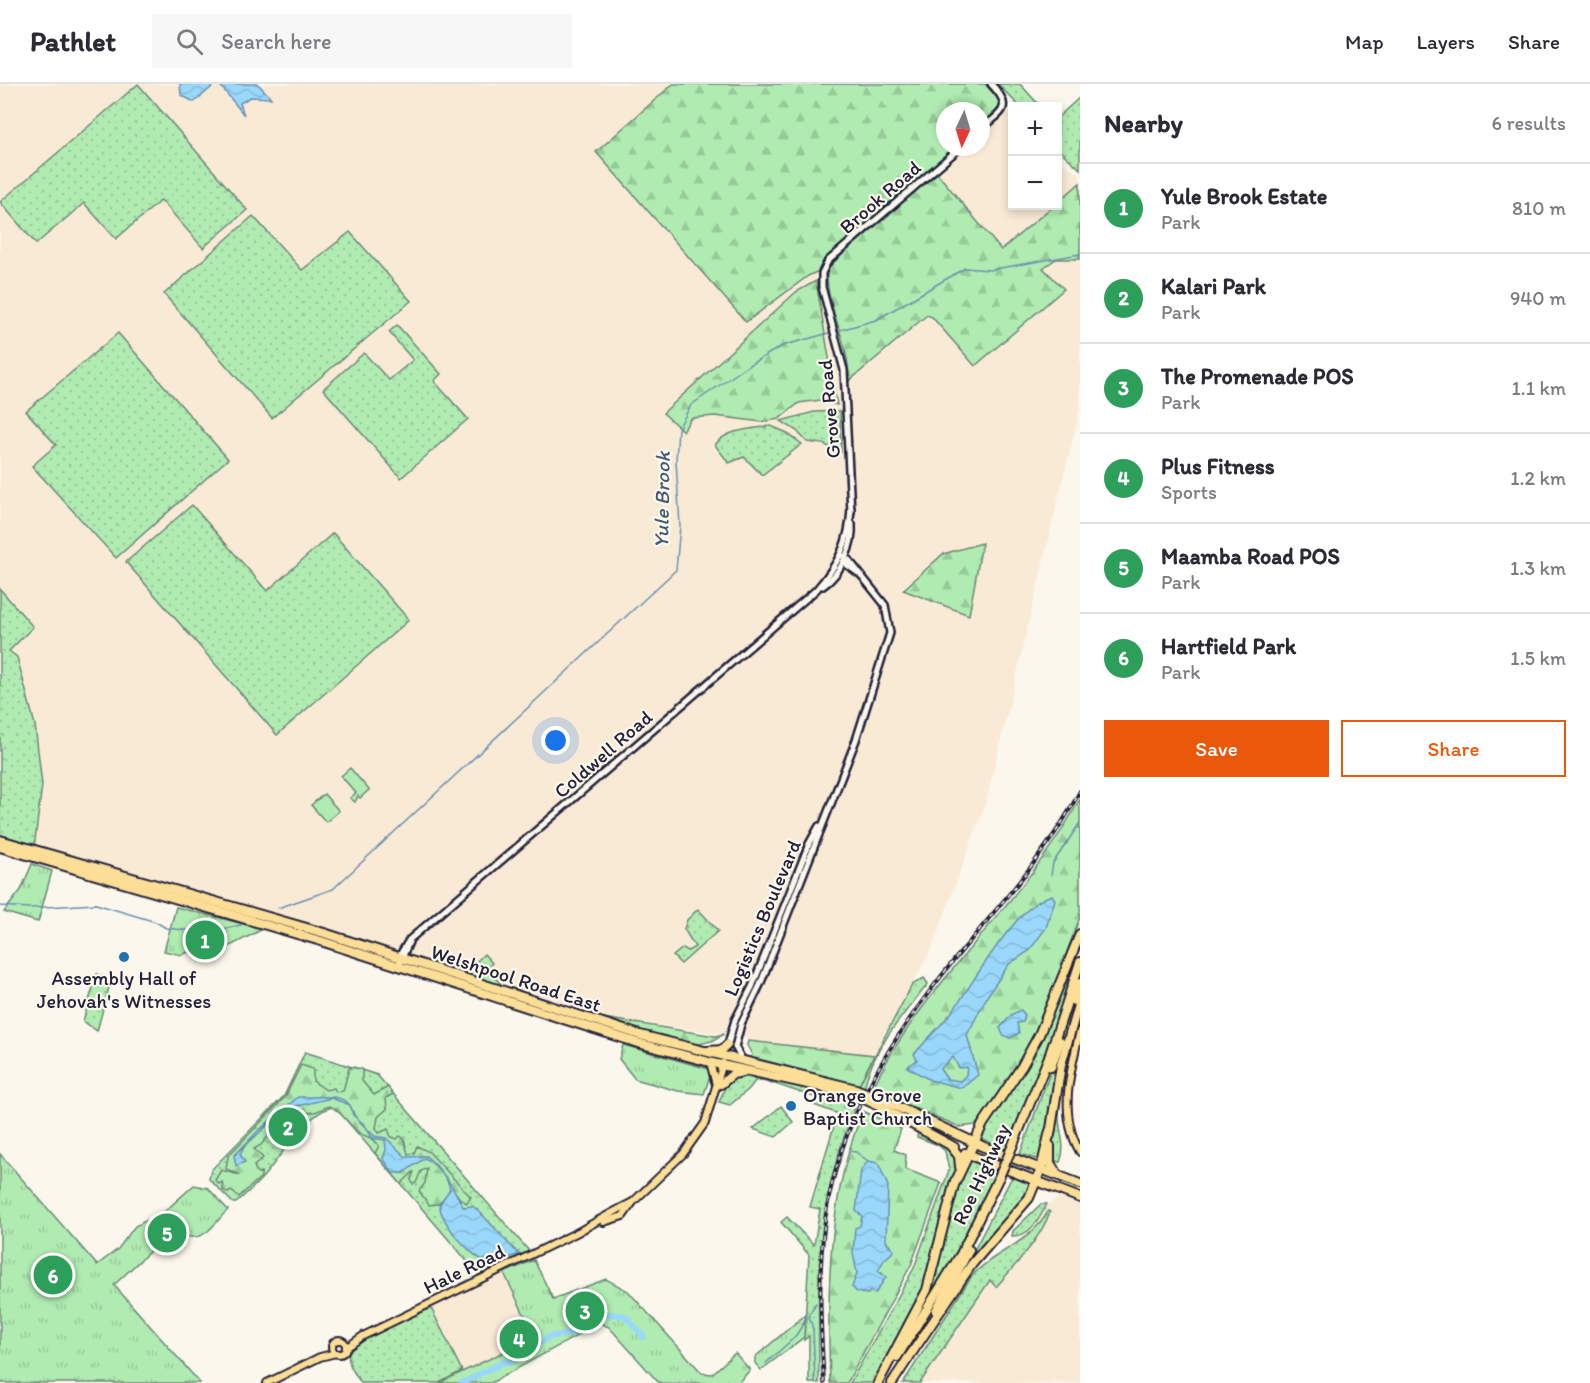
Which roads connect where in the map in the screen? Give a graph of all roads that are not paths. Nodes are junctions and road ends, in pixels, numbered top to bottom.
1 (991, 84) edge
2 (990, 121) edge
3 (950, 156) edge
4 (822, 273) joint
5 (851, 509) junction
6 (845, 559) junction
7 (816, 590) joint
8 (827, 812) junction
9 (0, 840) edge
10 (0, 847) edge
11 (1080, 934) edge
12 (323, 937) junction
13 (399, 961) junction
14 (1080, 962) edge
15 (1080, 983) edge
16 (1080, 998) edge
17 (1080, 1031) edge
18 (660, 1041) junction
19 (728, 1042) junction
20 (1080, 1046) edge
21 (710, 1062) junction
22 (726, 1062) junction
23 (749, 1068) junction
24 (718, 1088) junction
25 (873, 1099) junction
26 (983, 1124) junction
27 (1050, 1131) junction
28 (954, 1133) junction
29 (974, 1142) junction
30 (950, 1145) junction
31 (1080, 1145) edge
32 (1080, 1152) edge
33 (967, 1154) junction
34 (1013, 1155) junction
35 (1041, 1169) junction
36 (1058, 1175) junction
37 (1003, 1176) junction
38 (1036, 1182) junction
39 (1080, 1184) edge
40 (954, 1185) junction
41 (1060, 1192) junction
42 (1029, 1198) junction
43 (1080, 1198) edge
44 (345, 1345) junction
45 (333, 1346) junction
46 (336, 1353) junction
47 (320, 1357) junction
48 (908, 1360) junction
49 (267, 1383) edge
50 (878, 1383) edge
51 (891, 1383) edge

1 - 2 street
3 - 4 street, Brook Road
4 - 5 street, Grove Road
5 - 6 street, Grove Road
5 - 6 street, Grove Road
6 - 7 street, Grove Road
6 - 8 street, Logistics Boulevard
7 - 13 street, Coldwell Road
8 - 19 street, Logistics Boulevard
8 - 23 street, Logistics Boulevard
9 - 12 highway, Welshpool Road East
10 - 12 highway, Welshpool Road East
11 - 26 highway
12 - 13 highway, Welshpool Road East
13 - 18 highway, Welshpool Road East
13 - 21 highway, Welshpool Road East
14 - 34 highway, Roe Highway
15 - 34 highway, Roe Highway
16 - 27 highway
17 - 32 main road
18 - 19 highway
18 - 22 highway, Welshpool Road East
19 - 22 street, Logistics Boulevard
20 - 31 main road
21 - 22 highway, Welshpool Road East
21 - 24 main road
22 - 23 highway, Welshpool Road East
22 - 24 main road
23 - 24 highway
23 - 25 highway, Welshpool Road East, bridge
24 - 44 main road, Hale Road
25 - 28 highway, Welshpool Road East
25 - 30 highway, Welshpool Road East
26 - 28 highway
26 - 29 highway
27 - 35 highway
27 - 36 highway
28 - 29 highway, Welshpool Road East
29 - 33 highway
29 - 34 highway, Welshpool Road East
30 - 33 highway, Welshpool Road East
30 - 40 highway
33 - 37 highway, Welshpool Road East
33 - 40 highway
34 - 35 highway, Welshpool Road East
34 - 37 highway, Roe Highway, bridge
35 - 36 highway, Welshpool Road East
35 - 38 highway
36 - 39 highway, Welshpool Road East
37 - 38 highway, Welshpool Road East
37 - 48 highway, Roe Highway
37 - 50 highway, Roe Highway
38 - 41 highway, Welshpool Road East
38 - 42 highway
40 - 50 highway
41 - 42 highway
41 - 43 highway, Welshpool Road East
42 - 48 highway
44 - 45 main road
44 - 46 main road
45 - 46 main road
45 - 47 main road
46 - 47 main road
47 - 49 main road
48 - 51 highway, Roe Highway

